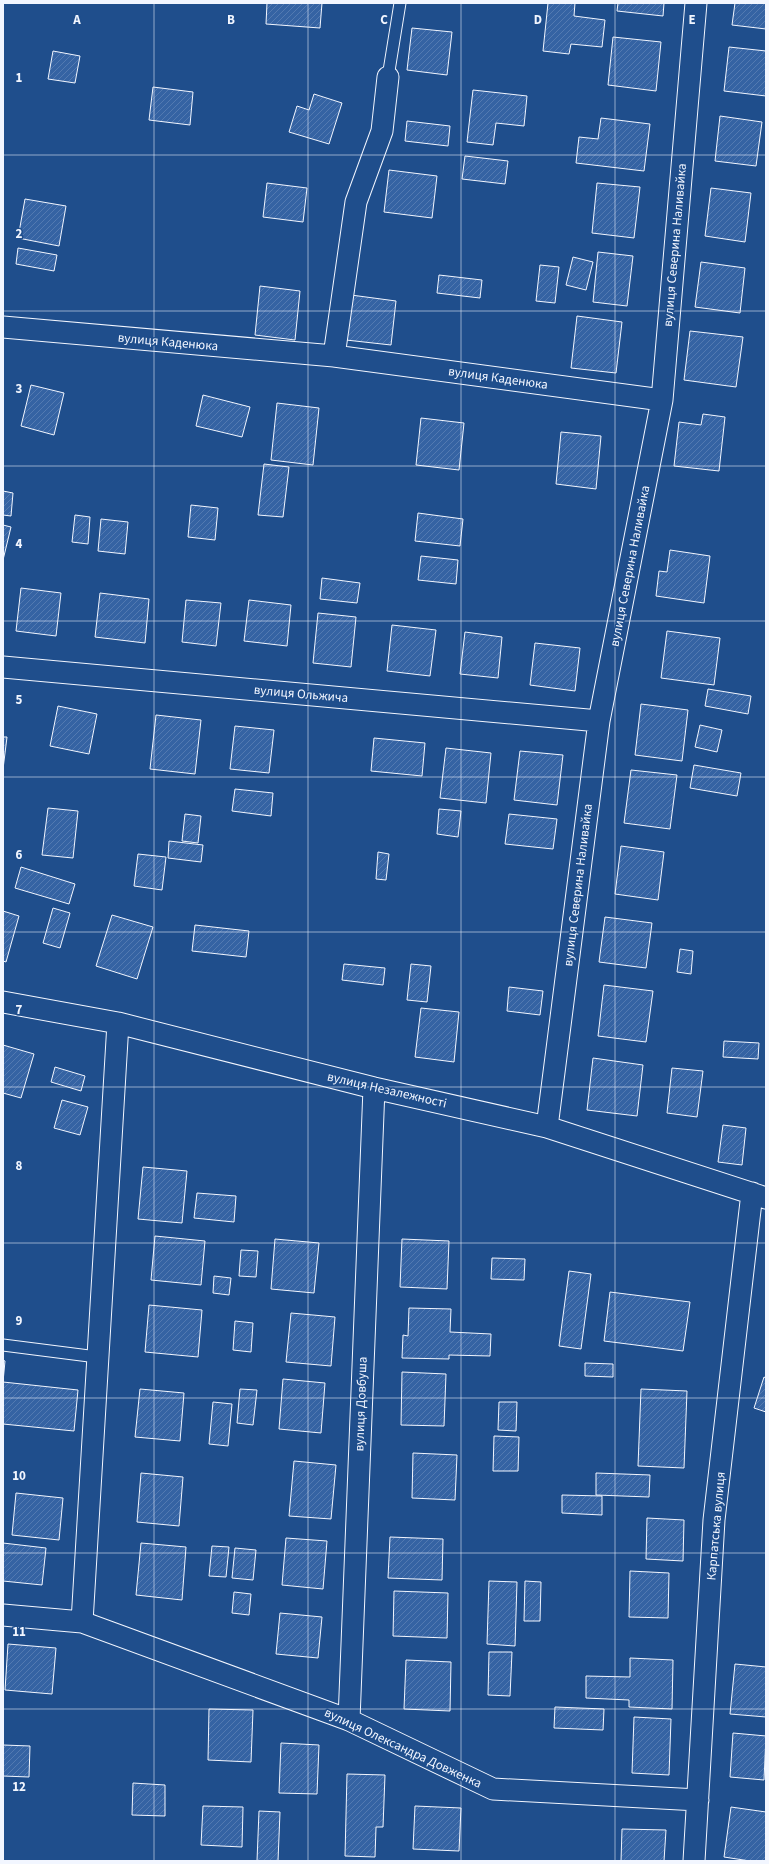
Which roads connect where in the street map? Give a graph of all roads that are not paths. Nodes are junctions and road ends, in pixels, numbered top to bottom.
1 (400, 3) edge
2 (696, 3) edge
3 (388, 77) joint
4 (3, 327) edge
5 (334, 356) junction
6 (662, 400) junction
7 (3, 667) edge
8 (600, 721) junction
9 (3, 1002) edge
10 (118, 1023) junction
11 (374, 1088) junction
12 (547, 1127) junction
13 (759, 1196) edge
14 (3, 1345) edge
15 (98, 1357) junction
16 (3, 1616) edge
17 (82, 1622) junction
18 (349, 1720) junction
19 (698, 1800) junction
20 (694, 1861) edge

1 - 3 lane
2 - 6 street, вулиця Северина Наливайка
3 - 5 street
4 - 5 street, вулиця Каденюка
5 - 6 street, вулиця Каденюка
6 - 8 street, вулиця Северина Наливайка
7 - 8 street, вулиця Ольжича
8 - 12 street, вулиця Северина Наливайка
9 - 10 street, вулиця Незалежності
10 - 11 street, вулиця Незалежності
10 - 15 street
11 - 12 street, вулиця Незалежності
11 - 18 street, вулиця Довбуша
12 - 13 street, вулиця Незалежності
13 - 19 street, Карпатська вулиця
14 - 15 lane
15 - 17 street
16 - 17 street, вулиця Олександра Довженка
17 - 18 street, вулиця Олександра Довженка
18 - 19 street, вулиця Олександра Довженка
19 - 20 street, Карпатська вулиця

